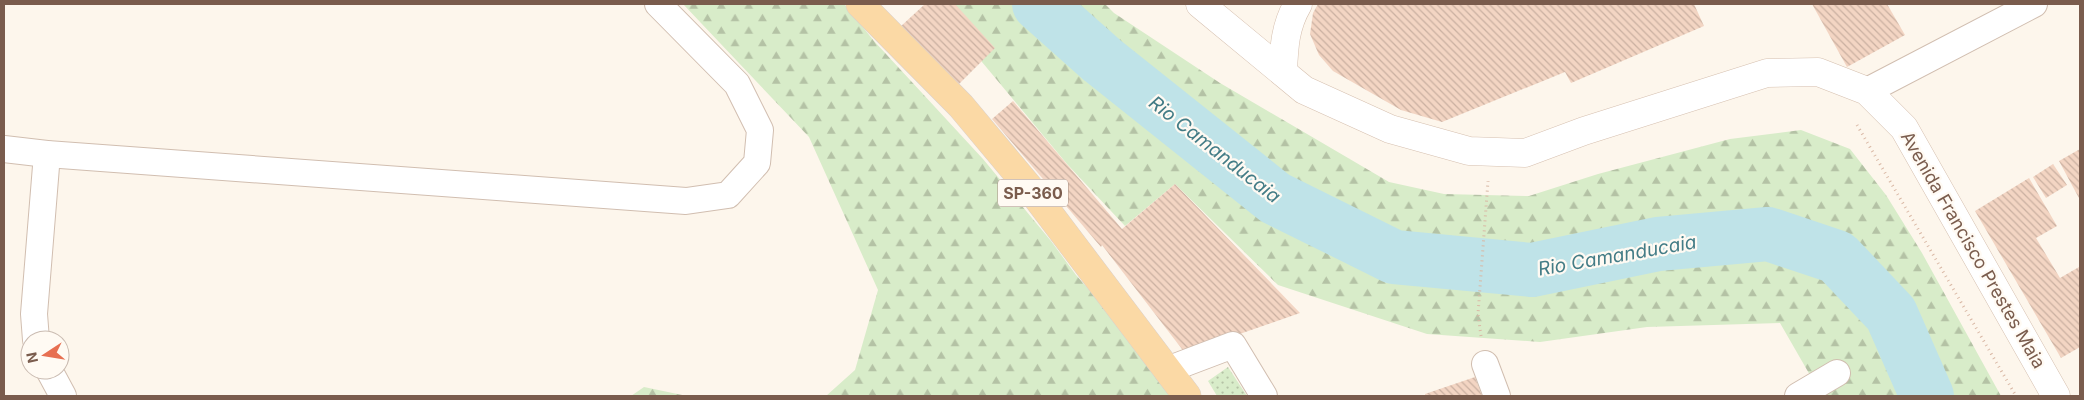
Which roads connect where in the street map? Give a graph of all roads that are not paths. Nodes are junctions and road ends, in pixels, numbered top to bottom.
1 (658, 4) edge
2 (860, 4) edge
3 (1298, 4) edge
4 (2034, 4) edge
5 (1207, 5) edge
6 (1283, 72) junction
7 (1867, 91) junction
8 (4, 149) edge
9 (48, 154) junction
10 (35, 330) edge
11 (1485, 364) dead end
12 (1167, 370) junction
13 (1836, 373) dead end
14 (54, 380) edge
15 (63, 396) edge
16 (1188, 396) edge
17 (1264, 396) edge
18 (1497, 396) edge
19 (1798, 396) edge
20 (2056, 396) edge

1 - 9 street
2 - 12 main road, SP-360
3 - 6 street
4 - 7 street
5 - 6 street, Avenida Francisco Prestes Maia
6 - 7 street, Avenida Francisco Prestes Maia
7 - 20 street, Avenida Francisco Prestes Maia
8 - 9 street
9 - 10 street
11 - 18 street
12 - 16 main road, SP-360
12 - 17 street
13 - 19 street
14 - 15 street

